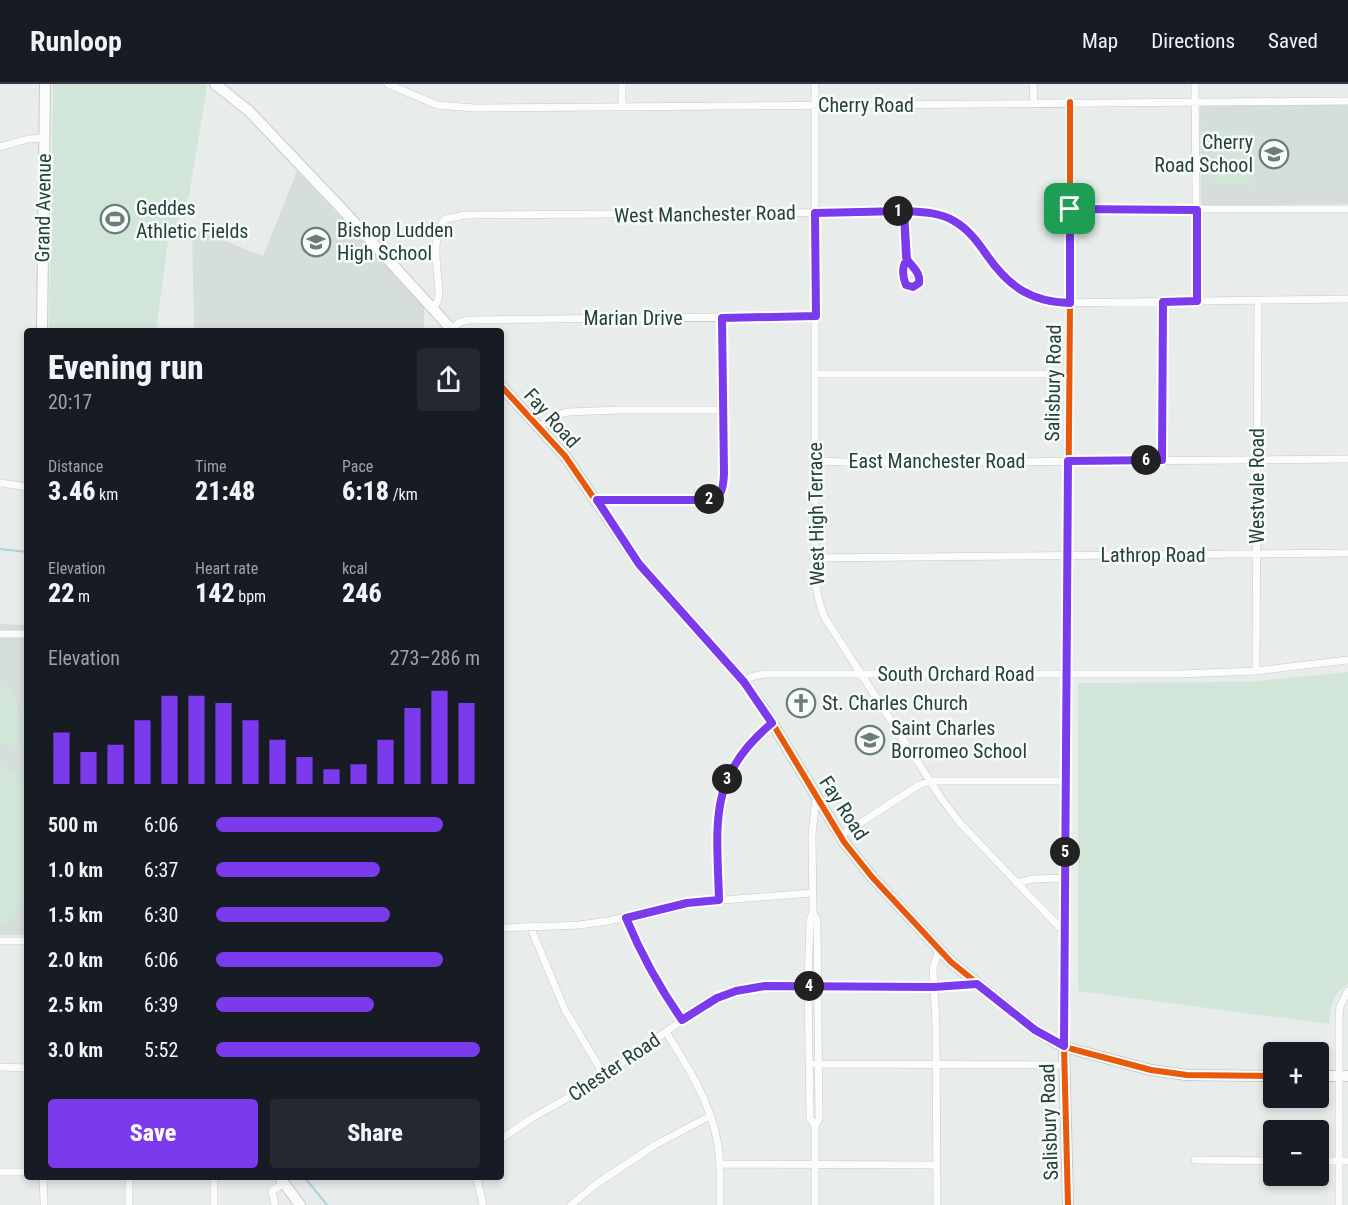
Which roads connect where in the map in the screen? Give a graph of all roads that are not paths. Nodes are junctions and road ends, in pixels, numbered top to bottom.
1 (45, 84) edge
2 (214, 84) edge
3 (388, 84) edge
4 (622, 84) edge
5 (815, 84) edge
6 (1034, 84) edge
7 (1195, 84) edge
8 (1348, 101) edge
9 (1070, 102) junction
10 (1195, 102) junction
11 (1034, 103) junction
12 (815, 105) junction
13 (622, 107) junction
14 (44, 138) junction
15 (0, 147) edge
16 (1070, 209) junction
17 (1348, 209) edge
18 (1197, 210) junction
19 (904, 211) junction
20 (815, 213) junction
21 (907, 261) dead end
22 (1348, 300) edge
23 (1197, 301) junction
24 (1258, 301) junction
25 (1163, 302) junction
26 (1070, 303) junction
27 (434, 308) junction
28 (816, 316) junction
29 (722, 318) junction
30 (42, 328) edge
31 (451, 328) edge
32 (455, 328) edge
33 (816, 374) junction
34 (1070, 374) junction
35 (504, 389) edge
36 (725, 410) junction
37 (539, 427) junction
38 (1348, 459) edge
39 (1162, 460) junction
40 (1257, 460) junction
41 (815, 461) junction
42 (1068, 461) junction
43 (0, 483) edge
44 (24, 487) edge
45 (597, 500) junction
46 (1348, 553) edge
47 (1256, 555) junction
48 (1068, 556) junction
49 (814, 558) junction
50 (0, 634) edge
51 (24, 634) edge
52 (1348, 660) edge
53 (1256, 671) junction
54 (1066, 672) junction
55 (861, 674) junction
56 (744, 682) junction
57 (772, 723) junction
58 (929, 781) junction
59 (1065, 781) junction
60 (816, 797) junction
61 (840, 836) junction
62 (1065, 878) junction
63 (1016, 883) junction
64 (812, 893) junction
65 (719, 900) junction
66 (813, 913) junction
67 (626, 918) junction
68 (530, 926) junction
69 (504, 928) edge
70 (1064, 932) junction
71 (0, 940) edge
72 (24, 941) edge
73 (939, 950) junction
74 (977, 984) junction
75 (808, 986) junction
76 (818, 986) junction
77 (934, 987) junction
78 (1348, 992) edge
79 (682, 1020) junction
80 (666, 1032) junction
81 (1064, 1046) junction
82 (809, 1064) junction
83 (819, 1064) junction
84 (936, 1064) junction
85 (1064, 1065) junction
86 (0, 1067) edge
87 (24, 1068) edge
88 (604, 1075) junction
89 (1263, 1076) edge
90 (1343, 1076) edge
91 (710, 1116) junction
92 (815, 1126) junction
93 (504, 1138) edge
94 (1195, 1160) dead end
95 (1263, 1161) edge
96 (1329, 1161) edge
97 (1339, 1161) junction
98 (1348, 1161) edge
99 (720, 1164) junction
100 (814, 1165) junction
101 (937, 1165) junction
102 (0, 1172) edge
103 (24, 1172) edge
104 (44, 1180) edge
105 (129, 1180) edge
106 (214, 1180) edge
107 (282, 1180) edge
108 (477, 1180) edge
109 (44, 1203) dead end
110 (576, 1203) edge
111 (129, 1205) edge
112 (214, 1205) edge
113 (275, 1205) edge
114 (300, 1205) edge
115 (483, 1205) edge
116 (720, 1205) edge
117 (815, 1205) edge
118 (938, 1205) edge
119 (1068, 1205) edge
120 (1339, 1205) edge

1 - 14 street, Grand Avenue
2 - 27 street
3 - 13 street, Cherry Road
4 - 13 street
5 - 12 street, West High Terrace
6 - 11 street
7 - 10 street
8 - 10 street, Cherry Road
9 - 10 street, Cherry Road
9 - 11 street, Cherry Road
9 - 16 street, Salisbury Road
10 - 18 street
11 - 12 street, Cherry Road
12 - 13 street, Cherry Road
12 - 20 street, West High Terrace
14 - 15 street
14 - 30 street, Grand Avenue
16 - 18 street
16 - 26 street, Salisbury Road
17 - 18 street
18 - 23 street
19 - 20 street, West Manchester Road
19 - 21 street
19 - 26 street, West Manchester Road
20 - 27 street, West Manchester Road
20 - 28 street, West High Terrace
22 - 24 street, West Manchester Road
23 - 24 street, West Manchester Road
23 - 25 street, West Manchester Road
24 - 40 street, Westvale Road
25 - 26 street, West Manchester Road
25 - 39 street
26 - 34 street, Salisbury Road
27 - 31 street
28 - 29 street, Marian Drive
28 - 33 street, West High Terrace
29 - 32 street, Marian Drive
29 - 36 street
33 - 34 street
33 - 41 street, West High Terrace
34 - 42 street, Salisbury Road
35 - 37 street, Fay Road
36 - 37 street
36 - 45 street
37 - 45 street, Fay Road
38 - 40 street, East Manchester Road
39 - 40 street, East Manchester Road
39 - 42 street, East Manchester Road
40 - 47 street, Westvale Road
41 - 42 street, East Manchester Road
41 - 49 street, West High Terrace
42 - 48 street, Salisbury Road
43 - 44 street
45 - 56 street, Fay Road
46 - 47 street, Lathrop Road
47 - 48 street, Lathrop Road
47 - 53 street, Westvale Road
48 - 49 street, Lathrop Road
48 - 54 street, Salisbury Road
49 - 55 street, West High Terrace
50 - 51 street
52 - 53 street, South Orchard Road
53 - 54 street, South Orchard Road
54 - 55 street, South Orchard Road
54 - 59 street, Salisbury Road
55 - 56 street, South Orchard Road
55 - 58 street, West High Terrace
56 - 57 street, Fay Road
57 - 60 street, Fay Road
57 - 65 street
58 - 59 street
58 - 61 street
58 - 63 street, West High Terrace
59 - 62 street, Salisbury Road
60 - 61 street, Fay Road
60 - 64 street
61 - 73 street, Fay Road
62 - 63 street
62 - 70 street, Salisbury Road
63 - 70 street, West High Terrace
64 - 65 street
64 - 66 street
65 - 67 street
66 - 75 street
66 - 76 street
67 - 68 street
67 - 79 street
68 - 69 street
68 - 88 street
70 - 81 street, Salisbury Road
71 - 72 street
73 - 74 street, Fay Road
73 - 77 street
74 - 77 street, Chester Road
74 - 81 street, Fay Road
75 - 76 street, Chester Road
75 - 79 street, Chester Road
75 - 82 street
76 - 77 street, Chester Road
76 - 83 street
77 - 84 street
78 - 90 street
79 - 80 street, Chester Road
80 - 88 street, Chester Road
80 - 91 street
81 - 85 street, Salisbury Road
81 - 89 street, Fay Road
82 - 83 street
82 - 92 street
83 - 84 street
83 - 92 street
84 - 85 street
84 - 101 street
85 - 119 street, Salisbury Road
86 - 87 street
88 - 93 street, Chester Road
90 - 97 street
91 - 99 street
91 - 110 street
92 - 100 street
94 - 95 street
96 - 97 street
97 - 98 street
97 - 120 street
99 - 100 street
99 - 116 street
100 - 101 street
100 - 117 street
101 - 118 street
102 - 103 street
104 - 109 street
105 - 111 street
106 - 112 street
107 - 113 street
107 - 114 street
108 - 115 street

